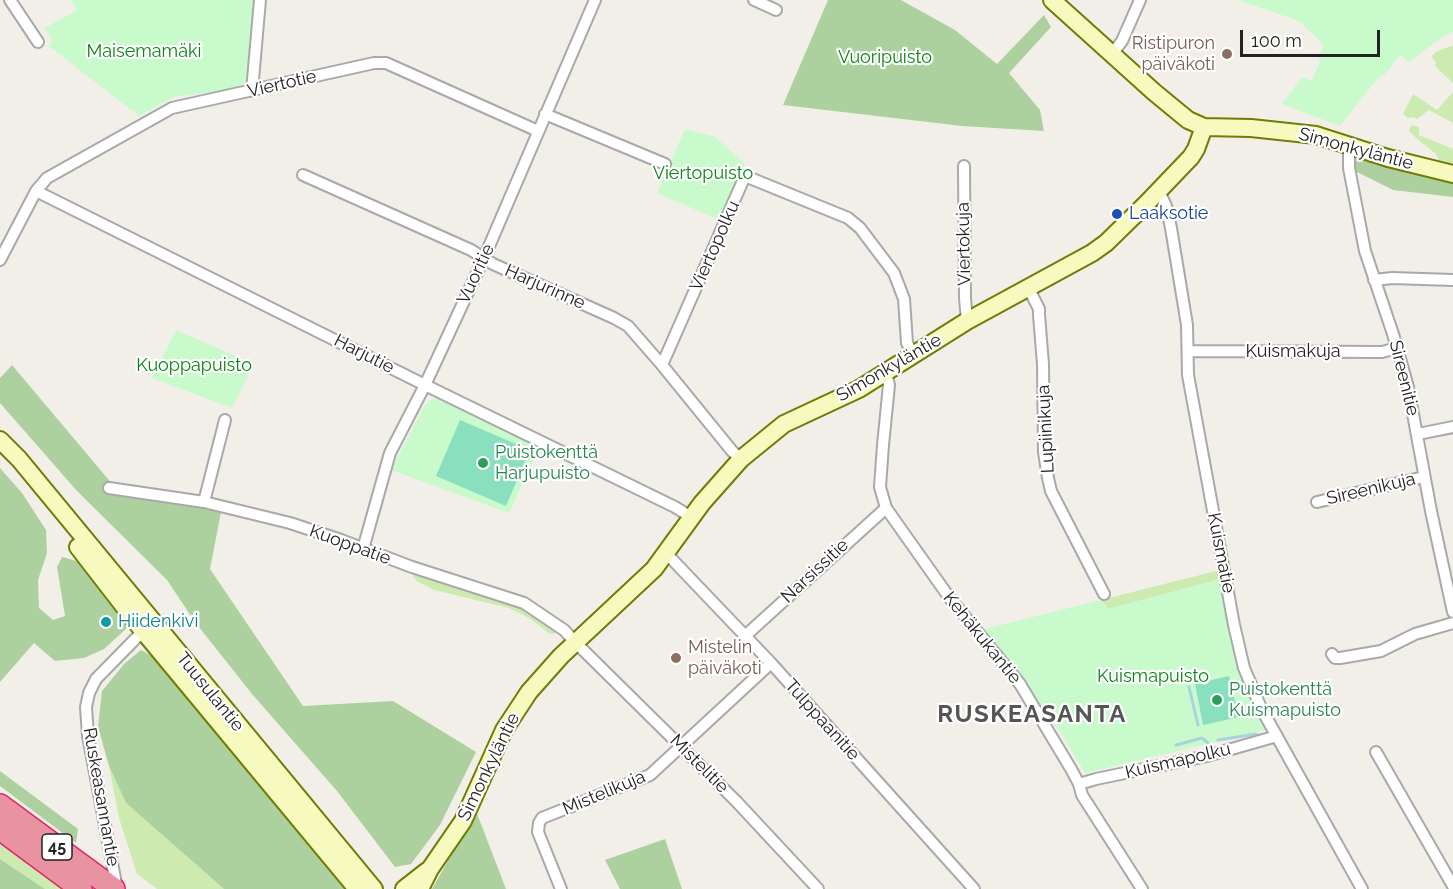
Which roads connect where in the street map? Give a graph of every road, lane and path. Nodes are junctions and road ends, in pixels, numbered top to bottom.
1 (10, 0) edge
2 (260, 0) edge
3 (595, 0) edge
4 (754, 0) edge
5 (1052, 0) edge
6 (1140, 0) edge
7 (776, 10) dead end
8 (38, 42) dead end
9 (1112, 54) junction
10 (252, 91) junction
11 (545, 114) junction
12 (1204, 128) junction
13 (538, 131) junction
14 (1352, 146) junction
15 (665, 164) dead end
16 (964, 166) dead end
17 (1453, 174) edge
18 (303, 175) dead end
19 (36, 190) junction
20 (1159, 191) junction
21 (484, 258) junction
22 (0, 260) edge
23 (1374, 280) junction
24 (1453, 280) edge
25 (1029, 289) junction
26 (967, 321) junction
27 (1397, 348) junction
28 (1188, 351) junction
29 (914, 357) junction
30 (662, 365) junction
31 (886, 374) junction
32 (425, 385) junction
33 (225, 420) dead end
34 (1453, 427) edge
35 (1418, 434) junction
36 (0, 440) edge
37 (0, 446) edge
38 (741, 459) junction
39 (1424, 477) junction
40 (109, 488) dead end
41 (1317, 501) dead end
42 (204, 502) junction
43 (886, 508) junction
44 (691, 517) junction
45 (363, 549) junction
46 (666, 554) junction
47 (1104, 594) dead end
48 (1453, 608) edge
49 (1453, 623) edge
50 (148, 626) junction
51 (745, 636) junction
52 (576, 643) junction
53 (1332, 654) dead end
54 (771, 663) junction
55 (1277, 736) junction
56 (682, 746) junction
57 (1376, 752) dead end
58 (1079, 784) junction
59 (0, 805) edge
60 (0, 829) edge
61 (430, 869) junction
62 (1453, 886) edge
63 (81, 889) edge
64 (116, 889) edge
65 (357, 889) edge
66 (374, 889) edge
67 (404, 889) edge
68 (420, 889) edge
69 (561, 889) edge
70 (818, 889) edge
71 (975, 889) edge
72 (1142, 889) edge
73 (1362, 889) edge

1 - 8 street
2 - 10 street
3 - 11 street, Vuoritie
4 - 7 street
5 - 9 main road
6 - 9 street
9 - 12 main road
10 - 13 street, Viertotie
10 - 19 street, Viertotie
11 - 13 street, Vuoritie
11 - 15 street
12 - 14 main road, Simonkyläntie
12 - 20 main road, Simonkyläntie
13 - 21 street, Vuoritie
14 - 17 main road, Simonkyläntie
14 - 23 street, Sireenitie
16 - 26 street, Viertokuja
18 - 21 street, Harjurinne
19 - 22 street
19 - 32 street, Harjutie
20 - 25 main road, Simonkyläntie
20 - 28 street, Kuismatie
21 - 30 street, Harjurinne
21 - 32 street, Vuoritie
23 - 24 street
23 - 27 street, Sireenitie
25 - 26 main road, Simonkyläntie
25 - 47 street, Lupiinikuja
26 - 29 main road, Simonkyläntie
27 - 28 street, Kuismakuja
27 - 35 street, Sireenitie
28 - 55 street, Kuismatie
29 - 30 street, Viertopolku
29 - 31 main road, Simonkyläntie
30 - 38 street, Harjurinne
31 - 38 main road, Simonkyläntie
31 - 43 street, Kehäkukantie
32 - 44 street, Harjutie
32 - 45 street, Vuoritie
33 - 42 street
34 - 35 street
35 - 39 street, Sireenitie
36 - 50 main road, Tuusulantie
37 - 50 main road, Tuusulantie
38 - 44 main road, Simonkyläntie
39 - 41 street, Sireenikuja
39 - 48 street, Sireenitie
40 - 42 street, Kuoppatie
42 - 45 street, Kuoppatie
43 - 51 street, Narsissitie
43 - 58 street, Kehäkukantie
44 - 46 main road, Simonkyläntie
45 - 52 street, Kuoppatie
46 - 51 street, Tulppaanitie
46 - 52 main road, Simonkyläntie
49 - 53 street
50 - 64 street, Ruskeasannantie
50 - 65 main road, Tuusulantie
50 - 66 main road, Tuusulantie
51 - 54 street, Tulppaanitie
52 - 56 street, Mistelitie
52 - 61 main road, Simonkyläntie
54 - 56 street, Mistelikuja
54 - 71 street, Tulppaanitie
55 - 58 street, Kuismapolku
55 - 73 street, Kuismatie
56 - 69 street, Mistelikuja
56 - 70 street, Mistelitie
57 - 62 street
58 - 72 street, Kehäkukantie
59 - 64 highway, 45
60 - 63 highway, 45
61 - 67 main road, Simonkyläntie
61 - 68 main road, Simonkyläntie

